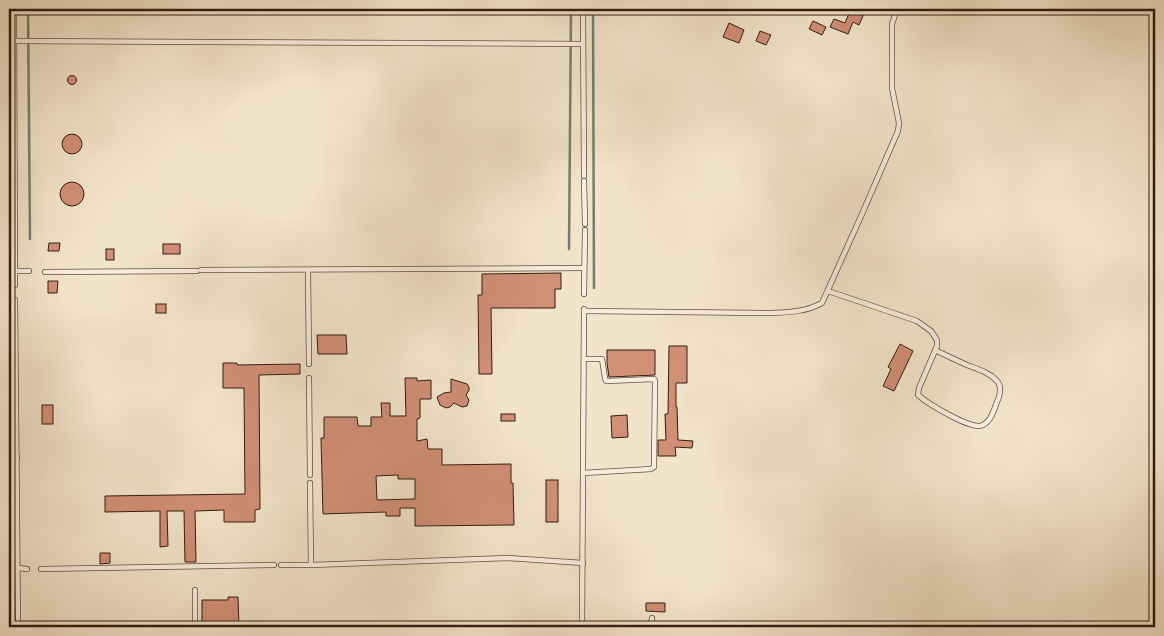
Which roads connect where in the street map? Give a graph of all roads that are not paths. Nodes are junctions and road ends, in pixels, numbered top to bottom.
1 (14, 9) edge
2 (583, 9) edge
3 (896, 9) edge
4 (12, 41) edge
5 (583, 44) junction
6 (584, 224) dead end
7 (585, 230) dead end
8 (584, 268) junction
9 (308, 270) junction
10 (9, 271) edge
11 (16, 271) junction
12 (29, 271) dead end
13 (45, 272) dead end
14 (15, 285) dead end
15 (828, 290) junction
16 (584, 294) dead end
17 (15, 300) dead end
18 (935, 350) junction
19 (584, 359) junction
20 (309, 364) dead end
21 (309, 378) dead end
22 (9, 457) edge
23 (17, 457) junction
24 (583, 472) junction
25 (310, 475) dead end
26 (310, 483) dead end
27 (583, 563) junction
28 (274, 565) dead end
29 (281, 565) dead end
30 (311, 565) junction
31 (18, 568) junction
32 (27, 569) dead end
33 (41, 569) dead end
34 (195, 590) dead end
35 (652, 618) dead end
36 (18, 627) edge
37 (196, 627) edge
38 (582, 627) edge
39 (650, 627) edge

1 - 4 lane
2 - 5 lane
3 - 15 lane
4 - 5 lane
4 - 11 lane
5 - 6 lane
7 - 8 lane
8 - 9 lane
8 - 16 lane
9 - 13 lane
9 - 20 lane
10 - 11 lane
11 - 12 lane
11 - 14 lane
15 - 18 lane
15 - 19 lane
17 - 23 lane
18 - 18 lane
19 - 24 lane
19 - 24 lane
21 - 25 lane
22 - 23 lane
23 - 31 lane
24 - 27 lane
26 - 30 lane
27 - 30 lane
27 - 38 lane
28 - 33 lane
29 - 30 lane
31 - 32 lane
31 - 36 lane
34 - 37 lane
35 - 39 lane

